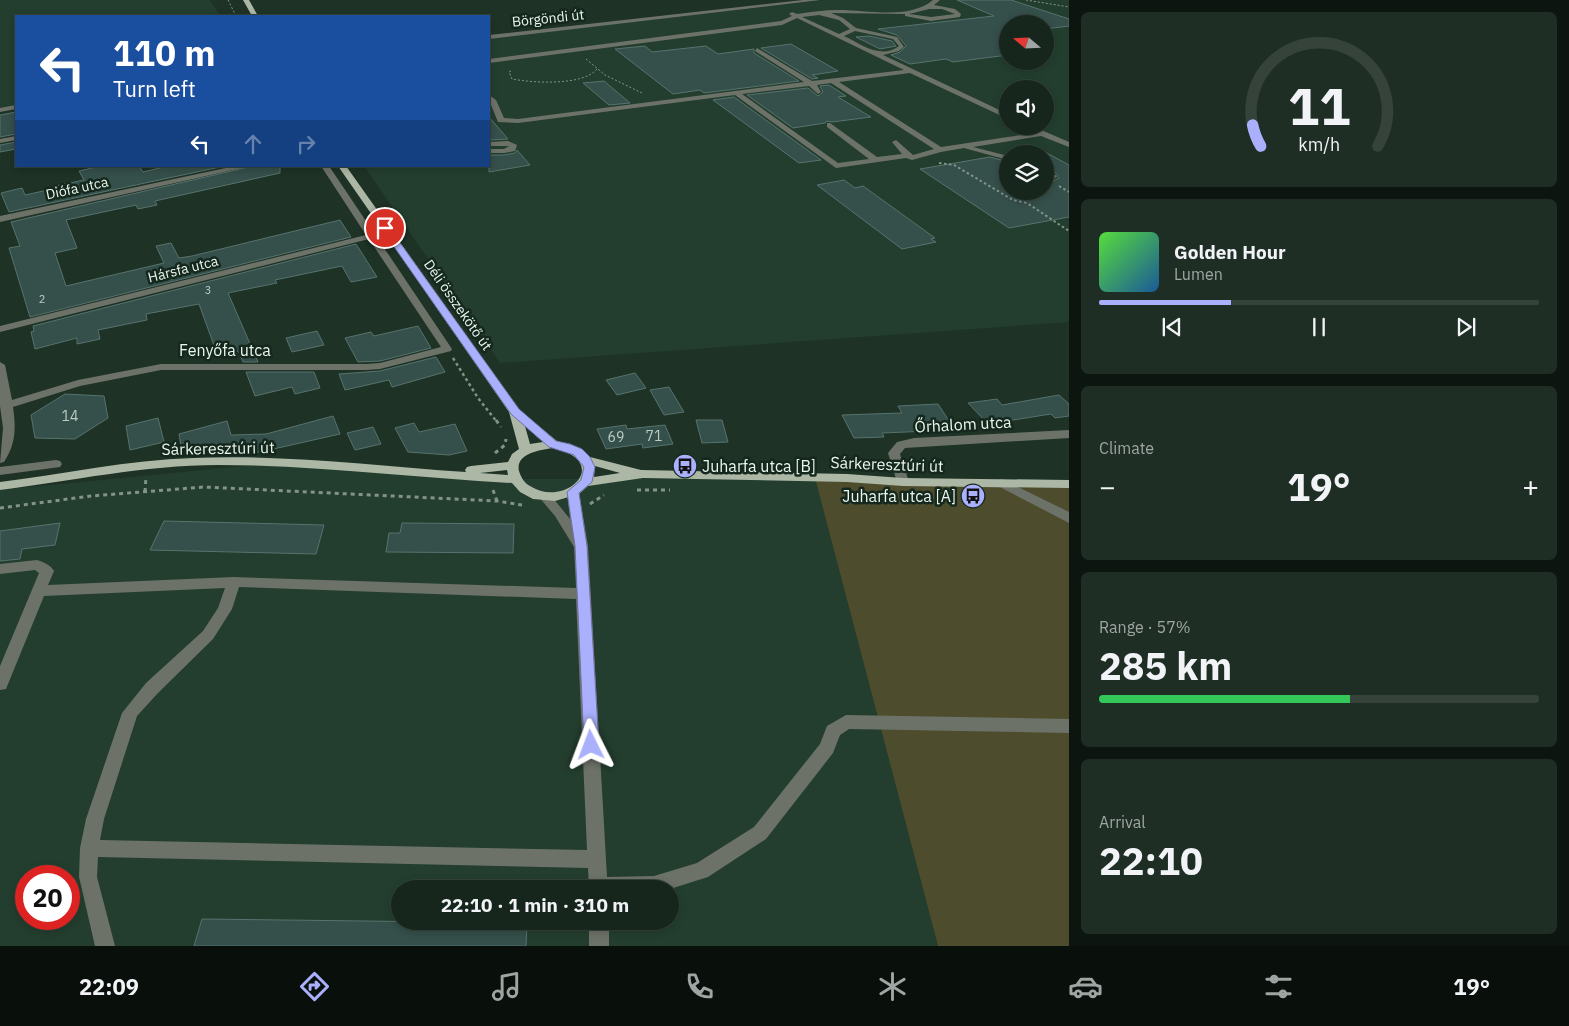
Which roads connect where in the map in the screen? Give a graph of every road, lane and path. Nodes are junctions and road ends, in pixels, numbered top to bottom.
1 (228, 0) edge
2 (246, 0) edge
3 (818, 0) edge
4 (937, 0) edge
5 (1026, 0) edge
6 (772, 5) junction
7 (928, 6) junction
8 (1069, 7) edge
9 (826, 12) junction
10 (897, 13) junction
11 (236, 15) edge
12 (254, 15) edge
13 (796, 16) junction
14 (854, 29) junction
15 (840, 36) junction
16 (490, 37) edge
17 (757, 50) dead end
18 (878, 54) junction
19 (490, 61) edge
20 (580, 61) dead end
21 (517, 68) dead end
22 (598, 69) junction
23 (844, 71) dead end
24 (909, 71) junction
25 (855, 78) junction
26 (781, 80) dead end
27 (756, 83) dead end
28 (825, 86) junction
29 (795, 90) junction
30 (770, 93) junction
31 (739, 95) junction
32 (490, 98) edge
33 (667, 102) junction
34 (15, 108) edge
35 (0, 110) edge
36 (999, 113) edge
37 (830, 125) dead end
38 (1036, 135) edge
39 (1044, 135) edge
40 (15, 138) edge
41 (0, 141) edge
42 (896, 142) dead end
43 (490, 144) edge
44 (1069, 145) edge
45 (960, 147) junction
46 (940, 150) junction
47 (490, 151) edge
48 (999, 156) edge
49 (909, 157) junction
50 (876, 160) junction
51 (243, 167) edge
52 (326, 167) edge
53 (343, 167) edge
54 (0, 219) edge
55 (1069, 232) edge
56 (372, 236) junction
57 (0, 329) edge
58 (447, 349) junction
59 (0, 365) edge
60 (6, 406) junction
61 (515, 412) junction
62 (503, 430) dead end
63 (1069, 434) edge
64 (506, 437) dead end
65 (553, 444) junction
66 (525, 450) junction
67 (0, 459) edge
68 (586, 460) junction
69 (56, 464) dead end
70 (488, 469) junction
71 (0, 471) edge
72 (512, 472) junction
73 (438, 473) junction
74 (644, 474) junction
75 (586, 482) junction
76 (903, 482) junction
77 (1002, 483) junction
78 (1069, 484) edge
79 (0, 486) edge
80 (573, 492) junction
81 (544, 496) junction
82 (498, 501) dead end
83 (0, 508) edge
84 (1069, 518) edge
85 (581, 546) junction
86 (0, 569) edge
87 (234, 582) junction
88 (39, 591) junction
89 (583, 594) junction
90 (0, 684) edge
91 (1069, 726) edge
92 (88, 848) junction
93 (597, 859) junction
94 (598, 880) edge
95 (671, 880) edge
96 (599, 930) edge
97 (105, 946) edge
98 (600, 946) edge

1 - 11 path
2 - 12 main road
3 - 6 street, Börgöndi út
4 - 7 street
5 - 8 path
6 - 13 street
6 - 16 street, Börgöndi út
7 - 10 street
7 - 10 street
9 - 10 street
9 - 13 street
9 - 14 street
13 - 15 street
13 - 19 street
14 - 15 street
14 - 18 street
15 - 18 street
17 - 28 street
18 - 24 street
20 - 22 path
21 - 22 path
22 - 33 path
23 - 25 street
24 - 25 street
24 - 36 street
25 - 28 street
26 - 29 street
27 - 30 street
28 - 29 street
28 - 46 street
29 - 30 street
30 - 31 street
31 - 33 street
31 - 50 street
32 - 33 street
34 - 35 street
37 - 50 street
38 - 45 street
39 - 44 street
40 - 41 street
42 - 49 street
43 - 47 street
45 - 46 street
45 - 48 street
46 - 49 street
49 - 50 street
49 - 55 path
51 - 54 street, Diófa utca
52 - 56 street
53 - 61 main road, Déli összekötő út
56 - 57 street, Hársfa utca
56 - 58 street
58 - 60 street, Fenyőfa utca
58 - 62 path
59 - 60 street
60 - 67 street
61 - 65 main road, Déli összekötő út
61 - 66 main road, Déli összekötő út
63 - 76 street, Őrhalom utca
64 - 70 path
65 - 66 main road
65 - 68 main road
66 - 72 main road
68 - 74 main road, Sárkeresztúri út
68 - 75 main road
69 - 71 street
70 - 72 main road, Sárkeresztúri út
70 - 73 main road, Sárkeresztúri út
72 - 73 main road, Sárkeresztúri út
72 - 81 main road
73 - 79 main road, Sárkeresztúri út
74 - 75 main road, Sárkeresztúri út
74 - 76 main road, Sárkeresztúri út
75 - 80 main road
76 - 77 main road, Sárkeresztúri út
77 - 78 main road, Sárkeresztúri út
77 - 84 street
80 - 81 main road
80 - 85 street
81 - 85 street
82 - 83 path
85 - 89 street
86 - 88 street
87 - 88 street
87 - 89 street
87 - 92 street
88 - 90 street
89 - 93 street
91 - 95 street
92 - 93 street
92 - 97 street
93 - 94 street
96 - 98 street

